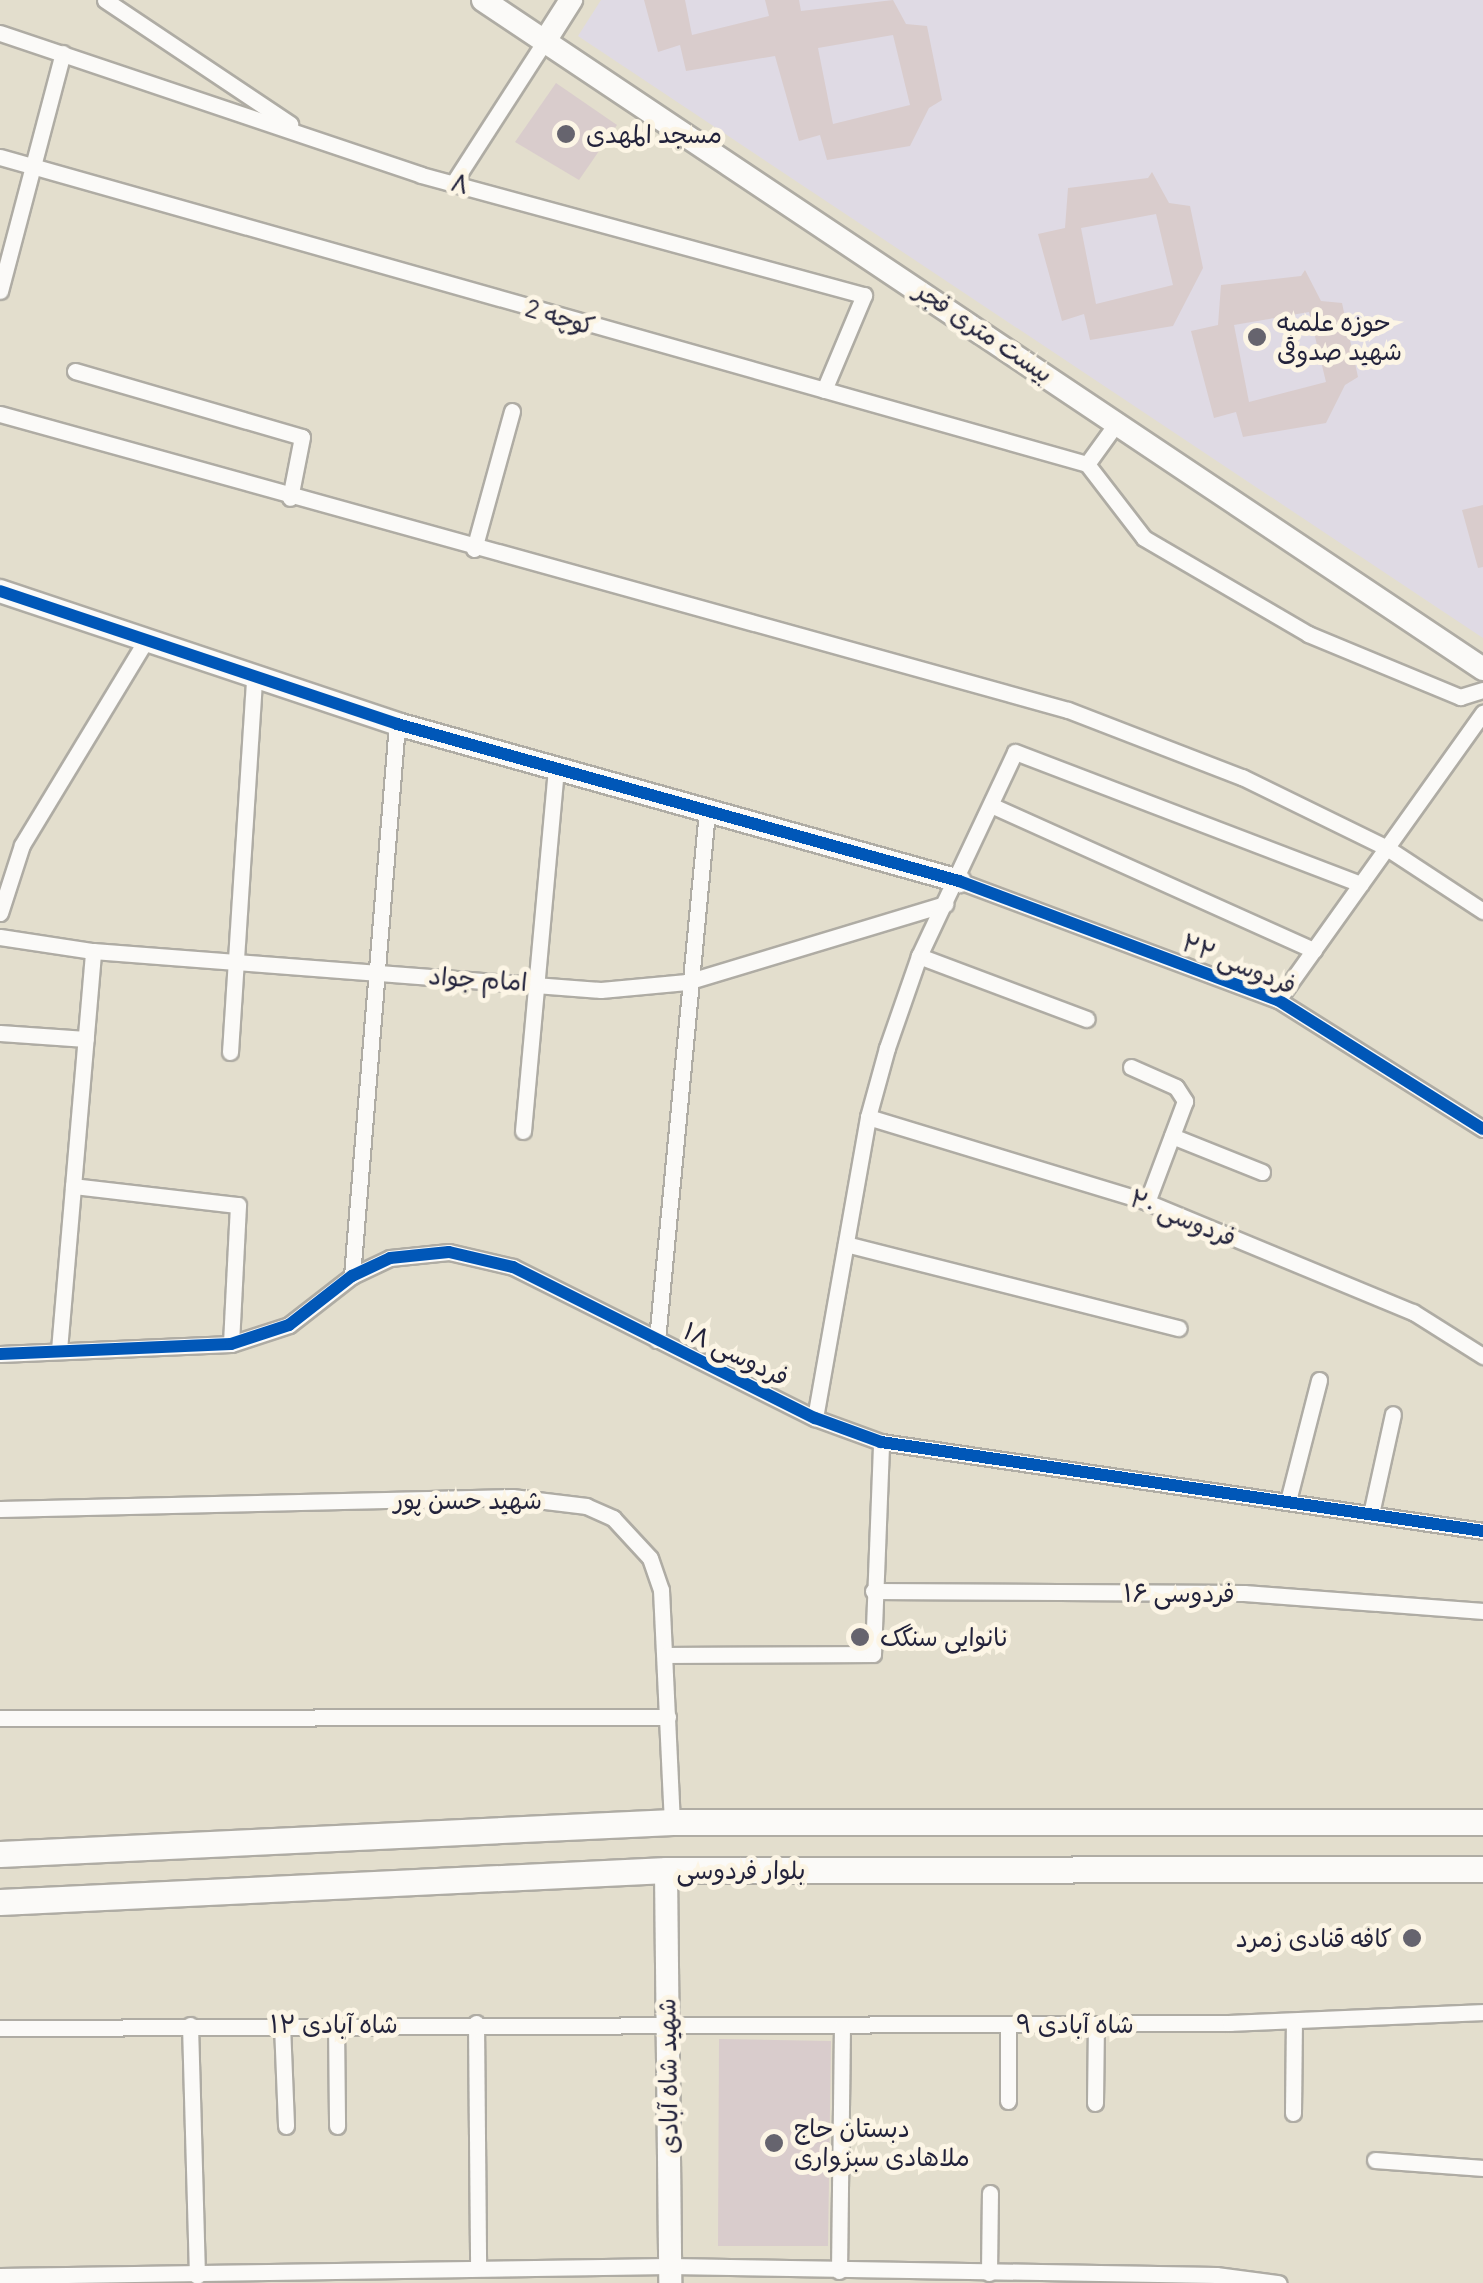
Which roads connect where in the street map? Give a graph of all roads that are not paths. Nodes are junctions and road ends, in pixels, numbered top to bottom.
1 (106, 0) edge
2 (483, 0) edge
3 (572, 0) edge
4 (0, 33) edge
5 (545, 41) junction
6 (63, 53) junction
7 (310, 137) junction
8 (0, 157) edge
9 (34, 163) junction
10 (454, 182) junction
11 (0, 292) edge
12 (75, 370) dead end
13 (824, 390) junction
14 (512, 410) dead end
15 (0, 414) edge
16 (1118, 421) junction
17 (1088, 464) junction
18 (290, 498) junction
19 (474, 549) junction
20 (0, 591) edge
21 (148, 639) junction
22 (1483, 668) edge
23 (254, 678) junction
24 (1483, 690) edge
25 (1483, 713) edge
26 (397, 724) junction
27 (556, 770) junction
28 (992, 806) junction
29 (707, 810) junction
30 (1387, 848) junction
31 (959, 881) junction
32 (1361, 884) junction
33 (946, 904) junction
34 (1483, 911) edge
35 (0, 913) edge
36 (0, 937) edge
37 (94, 950) junction
38 (1314, 950) junction
39 (919, 956) junction
40 (235, 961) junction
41 (380, 972) junction
42 (687, 982) junction
43 (534, 983) junction
44 (1278, 1000) junction
45 (1087, 1020) dead end
46 (0, 1033) edge
47 (86, 1039) junction
48 (230, 1052) dead end
49 (1131, 1068) dead end
50 (868, 1117) junction
51 (1483, 1129) edge
52 (523, 1130) dead end
53 (1172, 1136) junction
54 (1262, 1172) dead end
55 (73, 1186) junction
56 (1148, 1202) junction
57 (846, 1244) junction
58 (352, 1276) junction
59 (1179, 1328) dead end
60 (657, 1340) junction
61 (231, 1344) junction
62 (59, 1350) junction
63 (0, 1354) edge
64 (1483, 1356) edge
65 (1319, 1380) dead end
66 (1393, 1414) dead end
67 (814, 1418) junction
68 (881, 1442) junction
69 (1288, 1501) junction
70 (0, 1510) edge
71 (1370, 1514) junction
72 (1483, 1530) edge
73 (873, 1591) junction
74 (1483, 1612) edge
75 (666, 1655) junction
76 (668, 1717) junction
77 (0, 1718) edge
78 (672, 1822) junction
79 (1483, 1822) edge
80 (0, 1854) edge
81 (1483, 1869) edge
82 (666, 1870) junction
83 (0, 1902) edge
84 (1483, 2012) edge
85 (1294, 2020) junction
86 (668, 2022) junction
87 (476, 2023) junction
88 (282, 2024) junction
89 (336, 2024) junction
90 (1096, 2024) junction
91 (190, 2025) junction
92 (842, 2025) junction
93 (1008, 2025) junction
94 (0, 2028) edge
95 (1008, 2102) dead end
96 (1094, 2102) dead end
97 (1293, 2113) dead end
98 (286, 2126) dead end
99 (338, 2126) dead end
100 (1376, 2160) dead end
101 (1483, 2168) edge
102 (990, 2194) dead end
103 (478, 2268) junction
104 (839, 2272) junction
105 (988, 2273) junction
106 (670, 2274) edge
107 (0, 2276) edge
108 (198, 2276) junction
109 (1278, 2283) edge

1 - 7 street
2 - 5 street, بیست متری فجر
3 - 5 street
4 - 6 street, ۸
5 - 10 street
5 - 16 street, بیست متری فجر
6 - 7 street, ۸
6 - 9 street
7 - 10 street, ۸
8 - 9 street, کوچه 2
9 - 11 street
9 - 13 street, کوچه 2
10 - 13 street, ۸
12 - 18 street
13 - 17 street, کوچه 2
14 - 19 street
15 - 18 street
16 - 17 street
16 - 22 street, بیست متری فجر
17 - 24 street
18 - 19 street
19 - 30 street
20 - 21 street
21 - 23 street
21 - 35 street
23 - 26 street
23 - 40 street
25 - 30 street
26 - 27 street
26 - 41 street
27 - 29 street
27 - 43 street
28 - 31 street
28 - 32 street
28 - 38 street
29 - 31 street
29 - 42 street
30 - 32 street
30 - 34 street
31 - 33 street
31 - 44 street, فردوسی ۲۲
32 - 38 street
33 - 39 street
33 - 42 street, امام جواد
36 - 37 street, امام جواد
37 - 40 street, امام جواد
37 - 47 street
38 - 44 street
39 - 45 street
39 - 50 street
40 - 41 street, امام جواد
40 - 48 street
41 - 43 street, امام جواد
41 - 58 street
42 - 43 street, امام جواد
42 - 60 street
43 - 52 street
44 - 51 street, فردوسی ۲۲
46 - 47 street
47 - 55 street
49 - 53 street
50 - 56 street, فردوسی ۲۰
50 - 57 street
53 - 54 street
53 - 56 street
55 - 61 street
55 - 62 street
56 - 64 street, فردوسی ۲۰
57 - 59 street
57 - 67 street
58 - 60 street, فردوسی ۱۸
58 - 61 street, فردوسی ۱۸
60 - 67 street, فردوسی ۱۸
61 - 62 street, فردوسی ۱۸
62 - 63 street, فردوسی ۱۸
65 - 69 street
66 - 71 street
67 - 68 street, فردوسی ۱۸
68 - 69 street, فردوسی ۱۸
68 - 73 street
69 - 71 street, فردوسی ۱۸
70 - 75 street, شهید حسن پور
71 - 72 street, فردوسی ۱۸
73 - 74 street, فردوسی ۱۶
73 - 75 street
75 - 76 street, شهید حسن پور
76 - 77 street
76 - 78 street, شهید حسن پور
78 - 79 main road, بلوار فردوسی
78 - 80 main road, بلوار فردوسی
81 - 82 main road, بلوار فردوسی
82 - 83 main road, بلوار فردوسی
82 - 86 street, شهید شاه آبادی
84 - 85 street, شاه آبادی ۹
85 - 90 street, شاه آبادی ۹
85 - 97 street
86 - 87 street, شاه آبادی ۱۲
86 - 92 street, شاه آبادی ۹
86 - 106 street, شهید شاه آبادی
87 - 89 street, شاه آبادی ۱۲
87 - 103 street
88 - 89 street, شاه آبادی ۱۲
88 - 91 street, شاه آبادی ۱۲
88 - 98 street
89 - 99 street
90 - 93 street, شاه آبادی ۹
90 - 96 street
91 - 94 street, شاه آبادی ۱۲
91 - 108 street
92 - 93 street, شاه آبادی ۹
92 - 104 street
93 - 95 street
100 - 101 street
102 - 105 street
103 - 106 street
103 - 108 street
104 - 105 street
104 - 106 street
105 - 109 street
107 - 108 street

